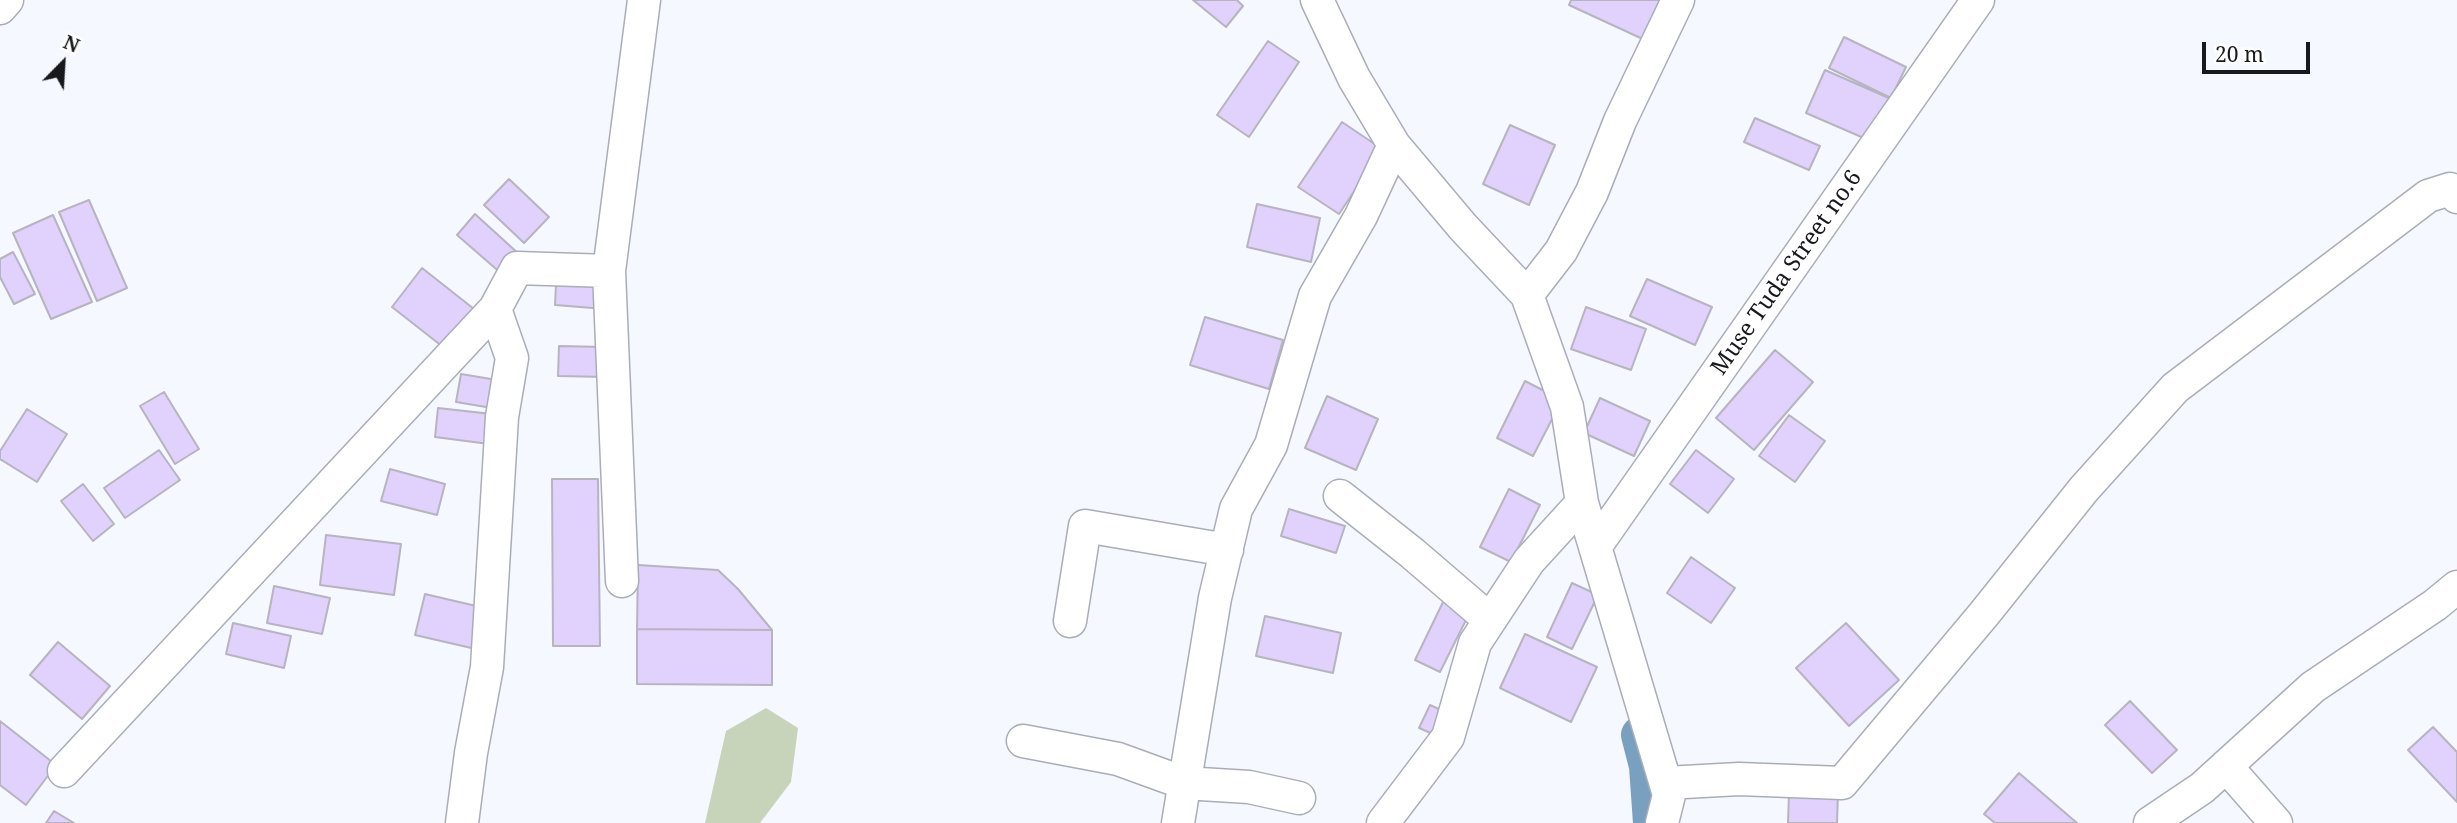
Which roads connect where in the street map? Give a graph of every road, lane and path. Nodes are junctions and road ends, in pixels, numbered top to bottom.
1 (7, 0) edge
2 (644, 0) edge
3 (1317, 0) edge
4 (1678, 0) edge
5 (1978, 0) edge
6 (0, 8) edge
7 (1394, 145) junction
8 (2457, 197) edge
9 (609, 271) junction
10 (1527, 295) junction
11 (495, 309) junction
12 (1340, 496) dead end
13 (1582, 503) junction
14 (1595, 547) junction
15 (1227, 550) junction
16 (622, 581) dead end
17 (2457, 587) edge
18 (1490, 620) junction
19 (1070, 621) dead end
20 (1023, 741) dead end
21 (2226, 766) junction
22 (64, 771) dead end
23 (1184, 783) junction
24 (1666, 783) junction
25 (1299, 798) dead end
26 (462, 823) edge
27 (1178, 823) edge
28 (1382, 823) edge
29 (1662, 823) edge
30 (2150, 823) edge
31 (2276, 823) edge

1 - 6 street
2 - 9 street
3 - 7 street
4 - 10 street
5 - 14 street, Muse Tuda Street no.6
7 - 10 street
7 - 15 street
8 - 24 street
9 - 11 street
9 - 16 street
10 - 13 street
11 - 22 street
11 - 26 street
12 - 18 street
13 - 14 street
13 - 18 street
14 - 24 street
15 - 19 street
15 - 23 street
17 - 21 street
18 - 28 street
20 - 23 street
21 - 30 street
21 - 31 street
23 - 25 street
23 - 27 street
24 - 29 street

